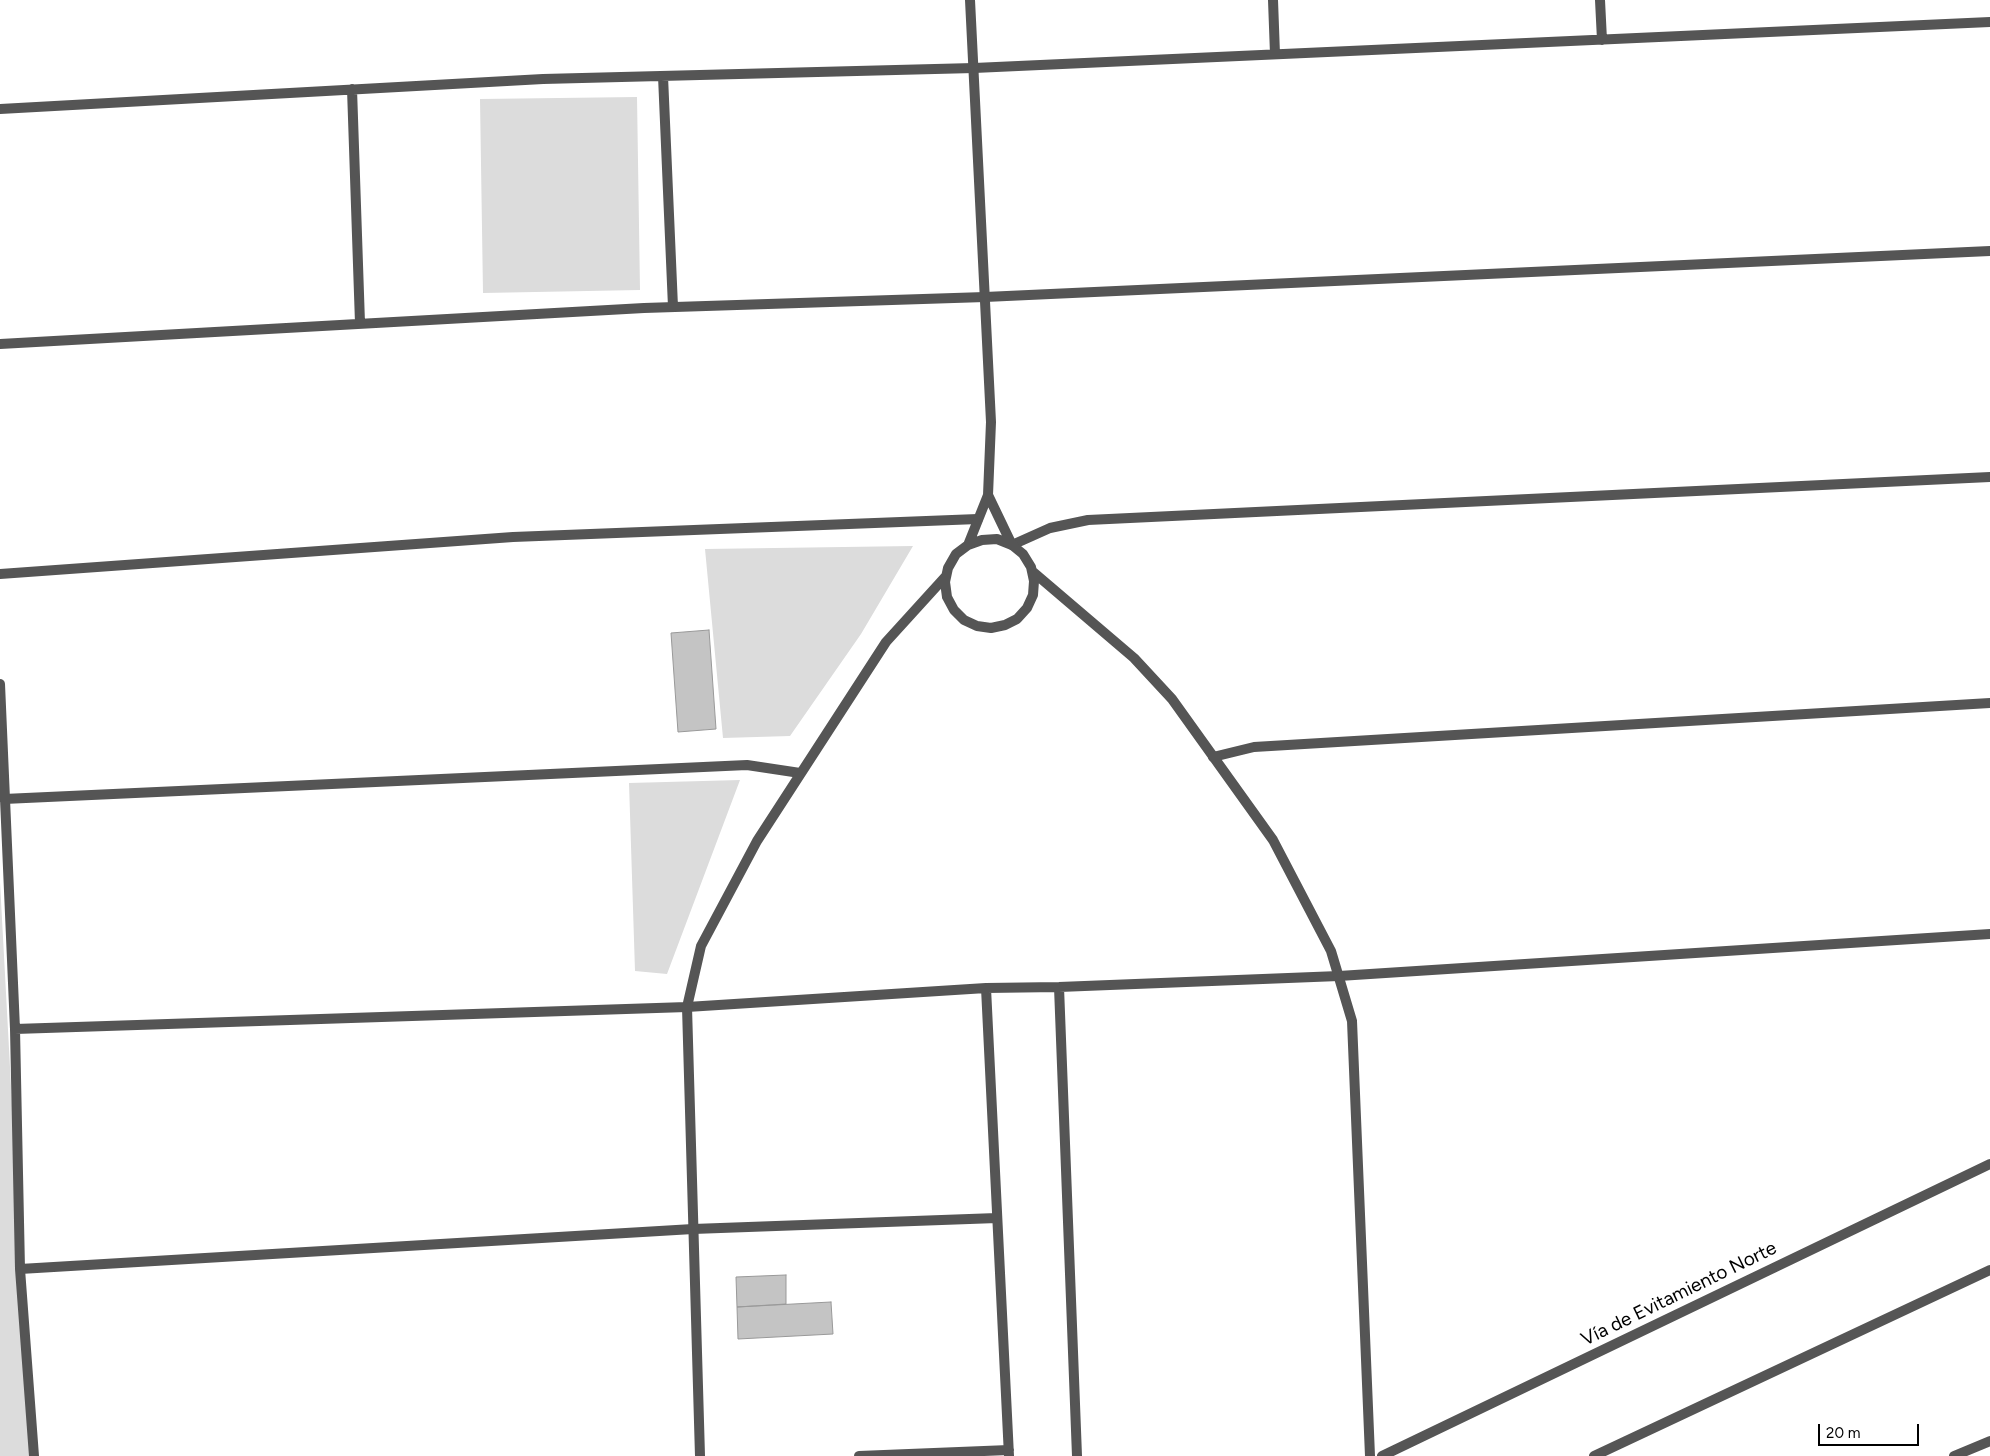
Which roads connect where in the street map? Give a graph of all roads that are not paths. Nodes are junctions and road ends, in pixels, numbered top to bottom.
1 (970, 0) edge
2 (1273, 0) edge
3 (1600, 0) edge
4 (1990, 22) edge
5 (1602, 40) junction
6 (1275, 54) junction
7 (974, 68) junction
8 (663, 76) junction
9 (352, 89) junction
10 (0, 109) edge
11 (1990, 251) edge
12 (985, 297) junction
13 (673, 307) junction
14 (360, 324) junction
15 (0, 344) edge
16 (1990, 478) edge
17 (988, 495) junction
18 (978, 519) junction
19 (968, 545) junction
20 (1012, 545) junction
21 (1032, 570) junction
22 (0, 574) edge
23 (946, 576) junction
24 (0, 684) edge
25 (1990, 704) edge
26 (1213, 757) junction
27 (800, 773) junction
28 (4, 799) junction
29 (1990, 934) edge
30 (1339, 976) junction
31 (1059, 987) junction
32 (986, 988) junction
33 (687, 1007) junction
34 (15, 1029) junction
35 (1990, 1164) edge
36 (997, 1218) junction
37 (693, 1229) junction
38 (20, 1269) junction
39 (1990, 1270) edge
40 (1990, 1441) edge
41 (1009, 1453) edge
42 (34, 1456) edge
43 (700, 1456) edge
44 (859, 1456) edge
45 (1077, 1456) edge
46 (1370, 1456) edge
47 (1382, 1456) edge
48 (1594, 1456) edge
49 (1954, 1456) edge

1 - 7 street
2 - 6 street
3 - 5 street
4 - 5 street
5 - 6 street
6 - 7 street
7 - 8 street
7 - 12 street
8 - 9 street
8 - 13 street
9 - 10 street
9 - 14 street
11 - 12 street
12 - 13 street
12 - 17 street
13 - 14 street
14 - 15 street
16 - 20 street
17 - 18 street
17 - 20 street
18 - 19 street
18 - 22 street
19 - 20 street
19 - 23 street
20 - 21 street
21 - 23 street
21 - 26 street
23 - 27 street
24 - 28 street
25 - 26 street
26 - 30 street
27 - 28 street
27 - 33 street
28 - 34 street
29 - 30 street
30 - 31 street
30 - 46 street
31 - 32 street
31 - 45 street
32 - 33 street
32 - 36 street
33 - 34 street
33 - 37 street
34 - 38 street
35 - 47 street, Vía de Evitamiento Norte
36 - 37 street
36 - 41 street
37 - 38 street
37 - 43 street
38 - 42 street
39 - 48 street
40 - 49 street
41 - 44 street

